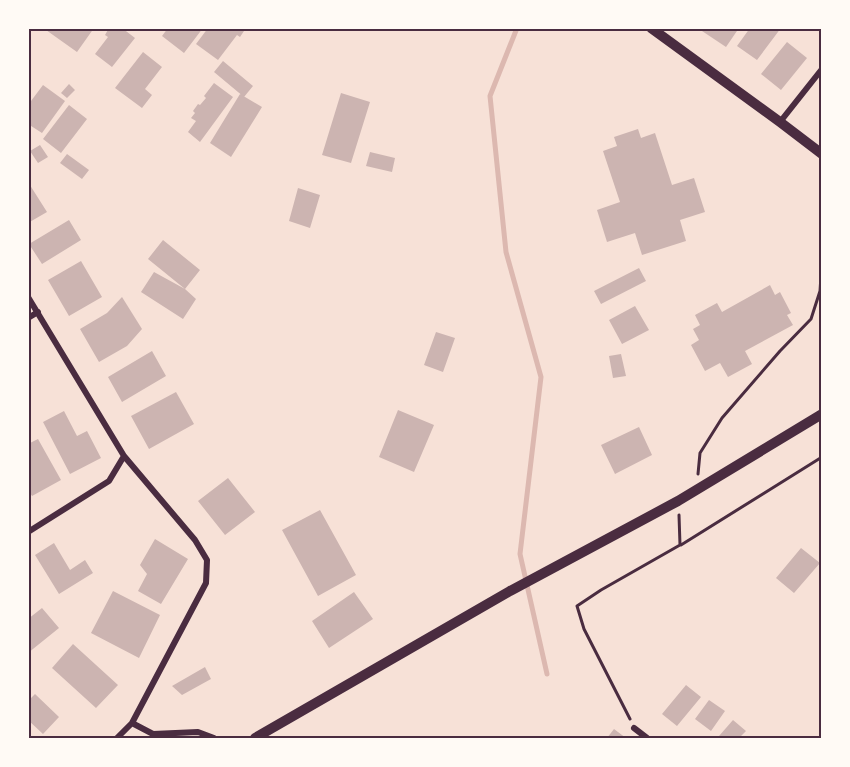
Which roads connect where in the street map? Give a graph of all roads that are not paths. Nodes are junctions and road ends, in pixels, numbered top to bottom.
1 (651, 28) edge
2 (822, 69) edge
3 (780, 122) junction
4 (822, 154) edge
5 (28, 297) edge
6 (38, 312) junction
7 (28, 318) edge
8 (822, 414) edge
9 (124, 456) junction
10 (28, 532) edge
11 (132, 723) junction
12 (634, 728) road end
13 (117, 738) edge
14 (214, 738) edge
15 (255, 738) edge
16 (647, 738) edge

1 - 3 street
2 - 3 street
3 - 4 street
5 - 6 street
6 - 7 street
6 - 9 street
8 - 15 street
9 - 10 street
9 - 11 street
11 - 13 street
11 - 14 street
12 - 16 street

